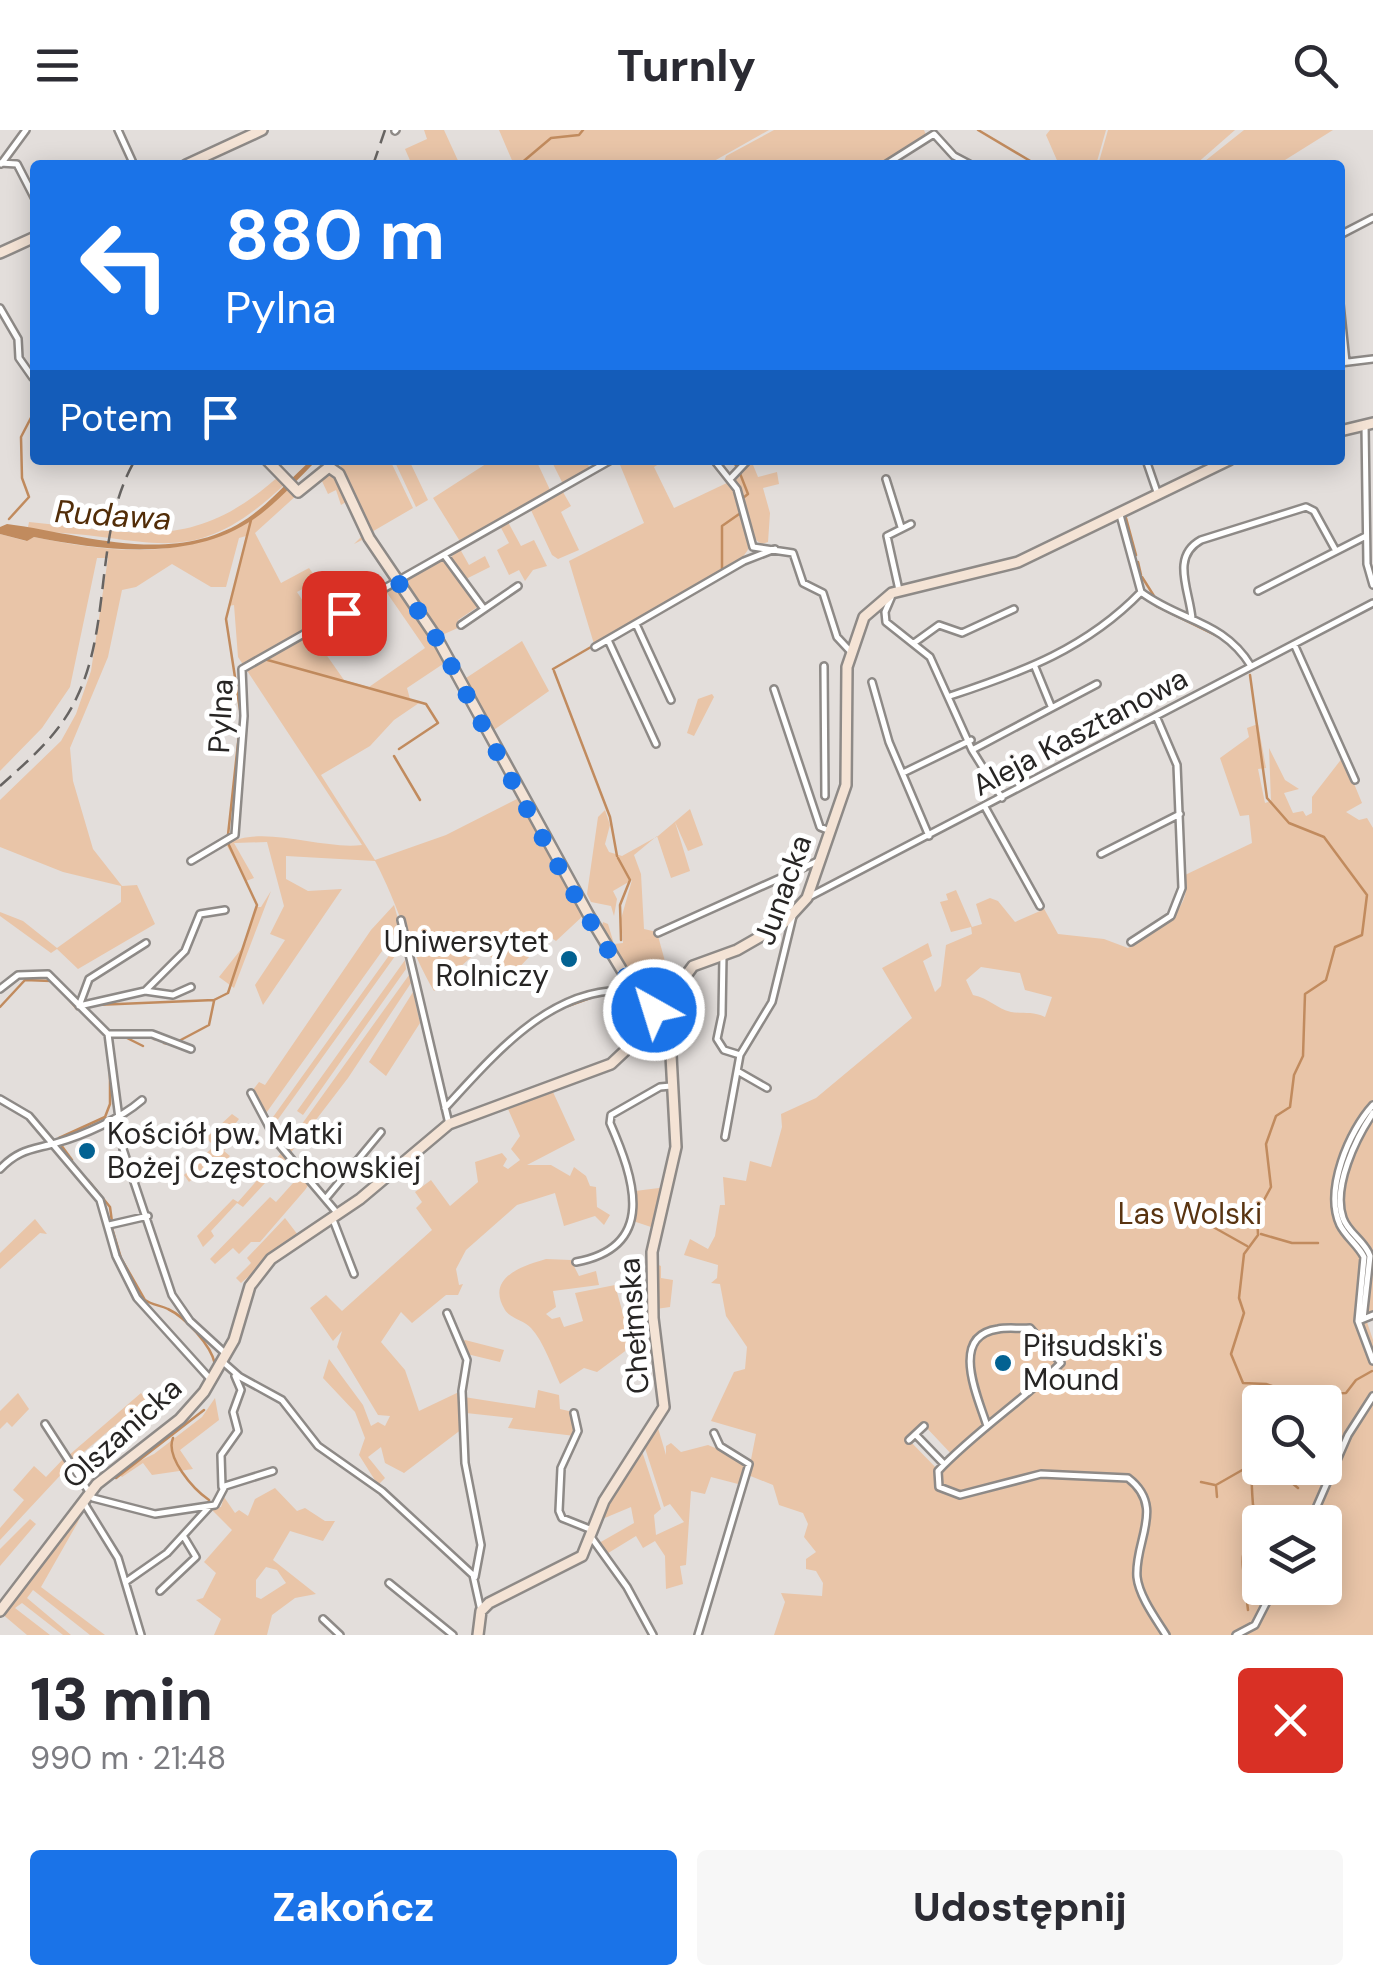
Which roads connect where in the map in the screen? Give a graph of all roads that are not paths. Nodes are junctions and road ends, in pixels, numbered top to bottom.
1 (26, 130) edge
2 (118, 130) edge
3 (262, 130) edge
4 (132, 160) edge
5 (206, 160) edge
6 (893, 160) edge
7 (962, 160) edge
8 (0, 164) edge
9 (30, 189) edge
10 (1373, 218) edge
11 (1345, 232) edge
12 (30, 239) edge
13 (0, 253) edge
14 (0, 308) edge
15 (1373, 359) edge
16 (1345, 362) edge
17 (30, 373) edge
18 (1369, 424) edge
19 (272, 465) edge
20 (330, 465) edge
21 (332, 465) edge
22 (602, 465) edge
23 (719, 465) edge
24 (743, 465) edge
25 (1148, 465) edge
26 (1218, 465) edge
27 (731, 478) junction
28 (886, 479) dead end
29 (1159, 491) junction
30 (1120, 516) junction
31 (911, 524) dead end
32 (901, 528) junction
33 (1366, 536) junction
34 (753, 547) junction
35 (775, 549) junction
36 (1336, 551) junction
37 (444, 556) junction
38 (744, 561) junction
39 (398, 582) junction
40 (1373, 585) edge
41 (518, 586) dead end
42 (1258, 591) dead end
43 (896, 592) junction
44 (1140, 592) junction
45 (1373, 603) edge
46 (484, 608) junction
47 (1014, 609) dead end
48 (1192, 619) junction
49 (636, 624) junction
50 (460, 625) dead end
51 (608, 640) junction
52 (914, 643) junction
53 (1294, 644) junction
54 (595, 647) dead end
55 (850, 651) junction
56 (824, 666) dead end
57 (1035, 666) junction
58 (1251, 666) junction
59 (872, 682) dead end
60 (1096, 684) dead end
61 (774, 689) dead end
62 (950, 696) junction
63 (672, 700) dead end
64 (1050, 706) junction
65 (1156, 716) junction
66 (971, 740) junction
67 (656, 744) dead end
68 (972, 750) junction
69 (903, 773) junction
70 (1355, 780) dead end
71 (826, 796) junction
72 (811, 798) junction
73 (1002, 798) junction
74 (841, 802) junction
75 (985, 807) junction
76 (1180, 814) junction
77 (825, 829) dead end
78 (929, 836) junction
79 (1101, 854) dead end
80 (821, 860) junction
81 (191, 861) dead end
82 (807, 898) junction
83 (1040, 906) dead end
84 (225, 910) dead end
85 (793, 916) junction
86 (401, 920) dead end
87 (658, 933) dead end
88 (1131, 942) dead end
89 (146, 944) dead end
90 (723, 955) junction
91 (191, 987) dead end
92 (0, 989) edge
93 (145, 991) junction
94 (635, 992) junction
95 (661, 1003) junction
96 (79, 1006) junction
97 (108, 1034) junction
98 (191, 1049) dead end
99 (740, 1055) junction
100 (739, 1072) junction
101 (674, 1086) junction
102 (767, 1088) dead end
103 (251, 1094) dead end
104 (0, 1099) edge
105 (142, 1100) dead end
106 (1373, 1106) edge
107 (445, 1108) junction
108 (1373, 1113) edge
109 (117, 1117) junction
110 (449, 1124) junction
111 (381, 1132) dead end
112 (725, 1137) dead end
113 (55, 1144) junction
114 (0, 1169) edge
115 (327, 1197) junction
116 (335, 1215) junction
117 (148, 1216) junction
118 (138, 1219) junction
119 (109, 1225) junction
120 (150, 1228) junction
121 (576, 1262) dead end
122 (354, 1274) dead end
123 (447, 1313) dead end
124 (1373, 1316) edge
125 (1361, 1320) junction
126 (1015, 1330) junction
127 (1023, 1336) dead end
128 (1373, 1360) edge
129 (220, 1368) junction
130 (234, 1373) junction
131 (1373, 1396) edge
132 (574, 1414) dead end
133 (44, 1424) dead end
134 (924, 1426) dead end
135 (987, 1426) junction
136 (714, 1433) dead end
137 (916, 1434) junction
138 (909, 1440) dead end
139 (944, 1464) junction
140 (273, 1471) dead end
141 (222, 1488) junction
142 (86, 1497) junction
143 (210, 1505) junction
144 (1318, 1505) edge
145 (592, 1534) junction
146 (184, 1537) junction
147 (598, 1549) junction
148 (582, 1556) junction
149 (474, 1577) junction
150 (127, 1581) junction
151 (389, 1583) dead end
152 (160, 1591) dead end
153 (1265, 1605) edge
154 (0, 1610) edge
155 (481, 1610) junction
156 (323, 1620) dead end
157 (140, 1635) edge
158 (340, 1635) edge
159 (453, 1635) edge
160 (478, 1635) edge
161 (654, 1635) edge
162 (698, 1635) edge
163 (1166, 1635) edge
164 (1236, 1635) edge

1 - 8 street
2 - 4 street
3 - 5 street
6 - 7 street
8 - 9 street
10 - 11 street
12 - 13 street
14 - 17 street
15 - 16 street
18 - 33 street
19 - 20 street
21 - 39 street
22 - 37 street, Pylna
23 - 27 street
24 - 27 street
25 - 29 street
26 - 29 street
27 - 34 street
28 - 32 street
29 - 30 street
30 - 43 street
30 - 44 street
31 - 32 street
32 - 43 street
33 - 36 street
33 - 40 street
34 - 35 street
34 - 38 street
35 - 38 street
35 - 55 street
36 - 42 street
36 - 48 street
37 - 39 street, Pylna
37 - 46 street
38 - 49 street
39 - 81 street, Pylna
39 - 94 street
41 - 46 street
43 - 52 street
43 - 55 street
44 - 48 street
44 - 57 street
45 - 53 street, Aleja Kasztanowa
46 - 50 street
47 - 52 street
48 - 58 street
49 - 51 street
49 - 63 street
51 - 54 street
51 - 67 street
52 - 62 street
53 - 58 street, Aleja Kasztanowa
53 - 70 street
55 - 74 street, Junacka
56 - 71 street
57 - 62 street
57 - 64 street
58 - 65 street, Aleja Kasztanowa
59 - 69 street
60 - 64 street
61 - 72 street
62 - 66 street
64 - 68 street
65 - 73 street, Aleja Kasztanowa
65 - 76 street
66 - 68 street
66 - 69 street
68 - 73 street
69 - 78 street
71 - 72 street
71 - 74 street
72 - 77 street
73 - 75 street, Aleja Kasztanowa
74 - 80 street, Junacka
75 - 78 street, Aleja Kasztanowa
75 - 83 street
76 - 79 street
76 - 88 street
78 - 82 street, Aleja Kasztanowa
80 - 82 street, Junacka
80 - 87 street
82 - 85 street, Junacka
84 - 93 street
85 - 90 street
85 - 99 street, Junacka
86 - 107 street
89 - 96 street
90 - 95 street
90 - 99 street
91 - 93 street
92 - 96 street
93 - 96 street
94 - 95 street
94 - 107 street
95 - 101 street, Chełmska
95 - 110 street, Olszanicka
96 - 97 street
97 - 98 street
97 - 109 street
99 - 100 street, Junacka
100 - 102 street
100 - 112 street, Junacka
101 - 121 street
101 - 145 street, Chełmska
103 - 115 street
104 - 113 street
105 - 109 street
106 - 125 street
107 - 110 street
108 - 125 street
109 - 113 street
109 - 117 street
110 - 116 street, Olszanicka
111 - 115 street
113 - 114 street
113 - 119 street
115 - 116 street
116 - 122 street
116 - 129 street, Olszanicka
117 - 118 street
117 - 120 street
118 - 119 street
118 - 120 street
119 - 129 street
120 - 129 street
123 - 149 street
124 - 125 street
125 - 128 street
126 - 127 street
126 - 135 street
126 - 135 street
129 - 130 street
129 - 142 street, Olszanicka
130 - 141 street
130 - 149 street
131 - 144 street
132 - 145 street
133 - 142 street
134 - 137 street
135 - 139 street
136 - 162 street
137 - 138 street
137 - 139 street
139 - 163 street
140 - 141 street
141 - 143 street
142 - 143 street
142 - 150 street
142 - 154 street, Olszanicka
143 - 146 street
145 - 147 street
145 - 148 street, Chełmska
146 - 150 street
146 - 152 street
147 - 148 street
147 - 161 street
148 - 155 street
149 - 155 street
150 - 157 street
151 - 159 street
153 - 164 street
155 - 160 street
156 - 158 street

